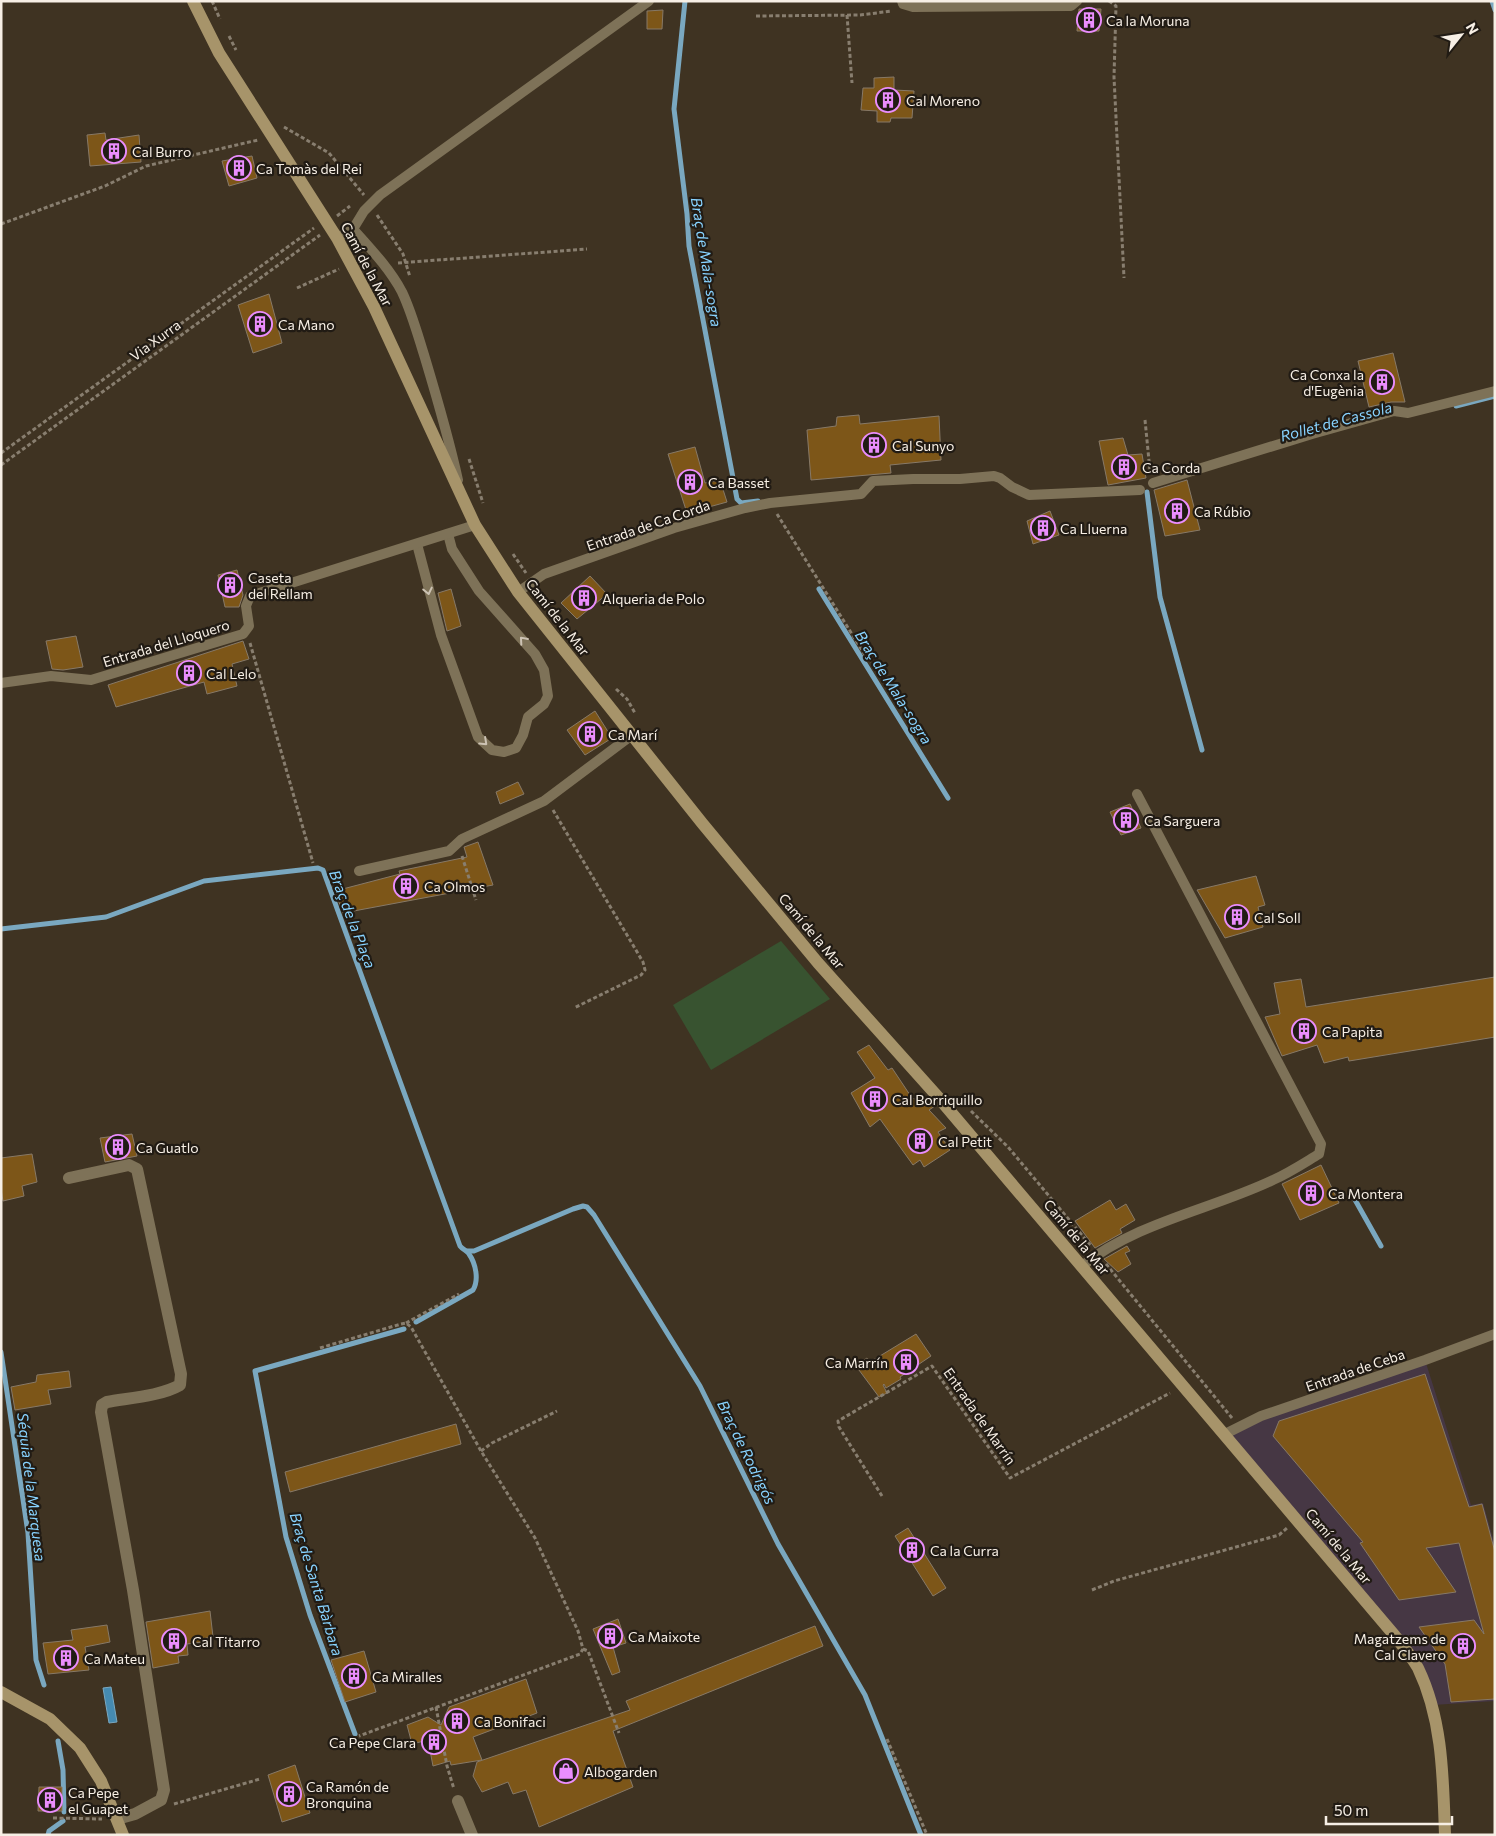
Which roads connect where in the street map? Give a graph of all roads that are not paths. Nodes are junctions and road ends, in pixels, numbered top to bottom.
1 (194, 1) edge
2 (649, 1) edge
3 (1077, 1) edge
4 (903, 3) edge
5 (353, 228) junction
6 (337, 238) junction
7 (1495, 391) edge
8 (1154, 483) road end
9 (1140, 490) dead end
10 (462, 498) junction
11 (475, 525) junction
12 (448, 534) junction
13 (417, 544) junction
14 (518, 592) junction
15 (1, 684) edge
16 (632, 735) junction
17 (1137, 794) dead end
18 (359, 871) dead end
19 (69, 1178) dead end
20 (1082, 1266) junction
21 (1495, 1334) edge
22 (1224, 1434) junction
23 (1, 1692) edge
24 (458, 1801) road end
25 (117, 1819) junction
26 (123, 1835) edge
27 (472, 1835) edge
28 (1445, 1835) edge

1 - 6 main road, Camí de la Mar
2 - 5 lane
3 - 4 lane
5 - 6 lane
5 - 10 lane
6 - 10 main road, Camí de la Mar
7 - 8 lane
9 - 14 lane, Entrada de Ca Corda
10 - 11 main road, Camí de la Mar
11 - 12 lane, Entrada del Lloquero
11 - 14 main road, Camí de la Mar
12 - 13 lane, Entrada del Lloquero
13 -> 12 lane
13 - 15 lane, Entrada del Lloquero
14 - 16 main road, Camí de la Mar
16 - 18 lane
16 - 20 main road, Camí de la Mar
17 - 20 lane
19 - 25 street
20 - 22 main road, Camí de la Mar
21 - 22 lane, Entrada de Ceba
22 - 28 main road, Camí de la Mar
23 - 25 main road
24 - 27 street
25 - 26 main road

